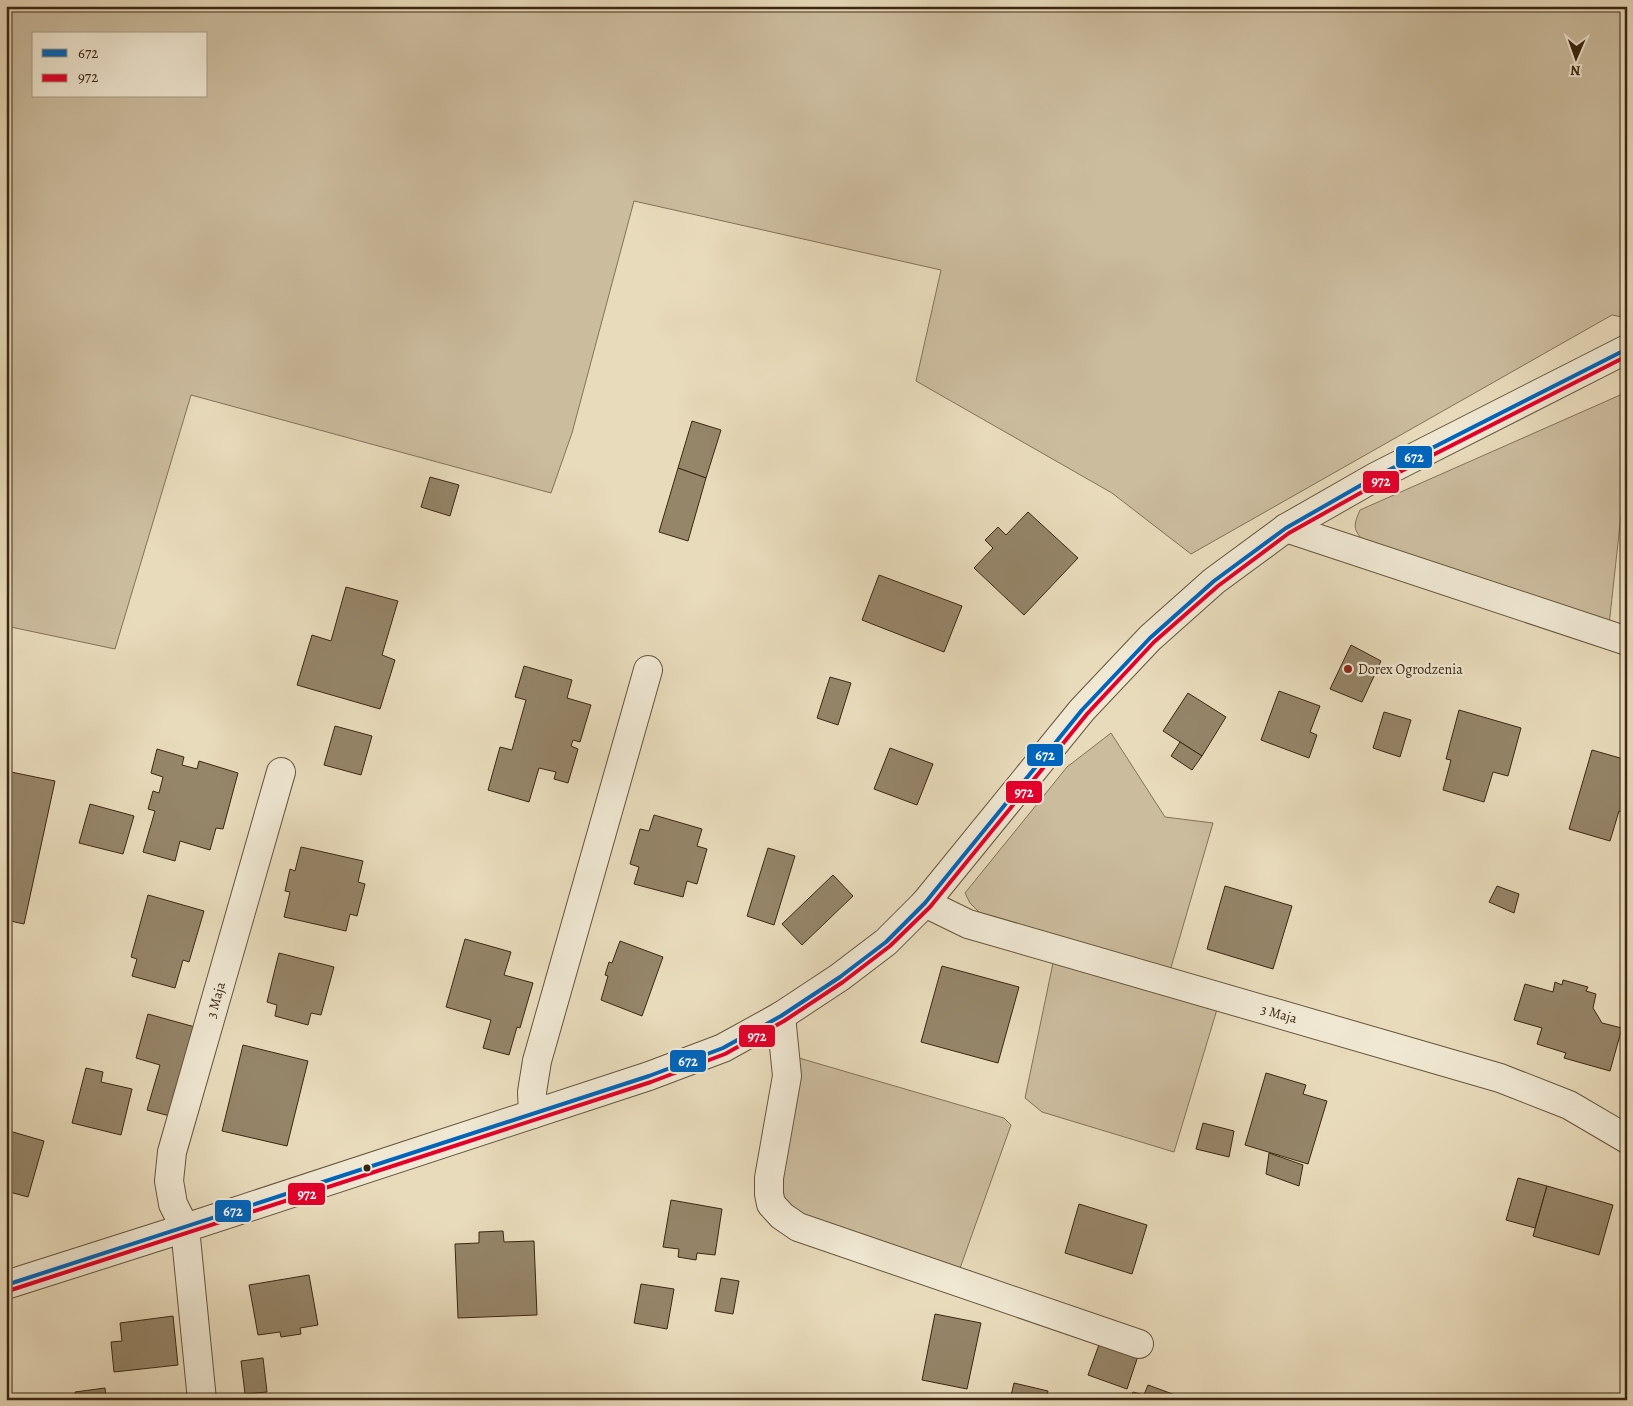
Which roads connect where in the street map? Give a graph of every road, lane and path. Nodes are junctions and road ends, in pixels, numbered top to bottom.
1 (1627, 349) edge
2 (1286, 528) junction
3 (1627, 641) edge
4 (648, 670) dead end
5 (281, 772) dead end
6 (925, 903) junction
7 (781, 1016) junction
8 (533, 1114) junction
9 (1627, 1139) edge
10 (185, 1228) junction
11 (6, 1285) edge
12 (1139, 1344) dead end
13 (202, 1400) edge

1 - 2 street
2 - 3 street
2 - 6 street
4 - 8 street
5 - 10 street, 3 Maja
6 - 7 street
6 - 9 street, 3 Maja
7 - 8 street
7 - 12 street
8 - 10 street
10 - 11 street
10 - 13 street, 3 Maja

